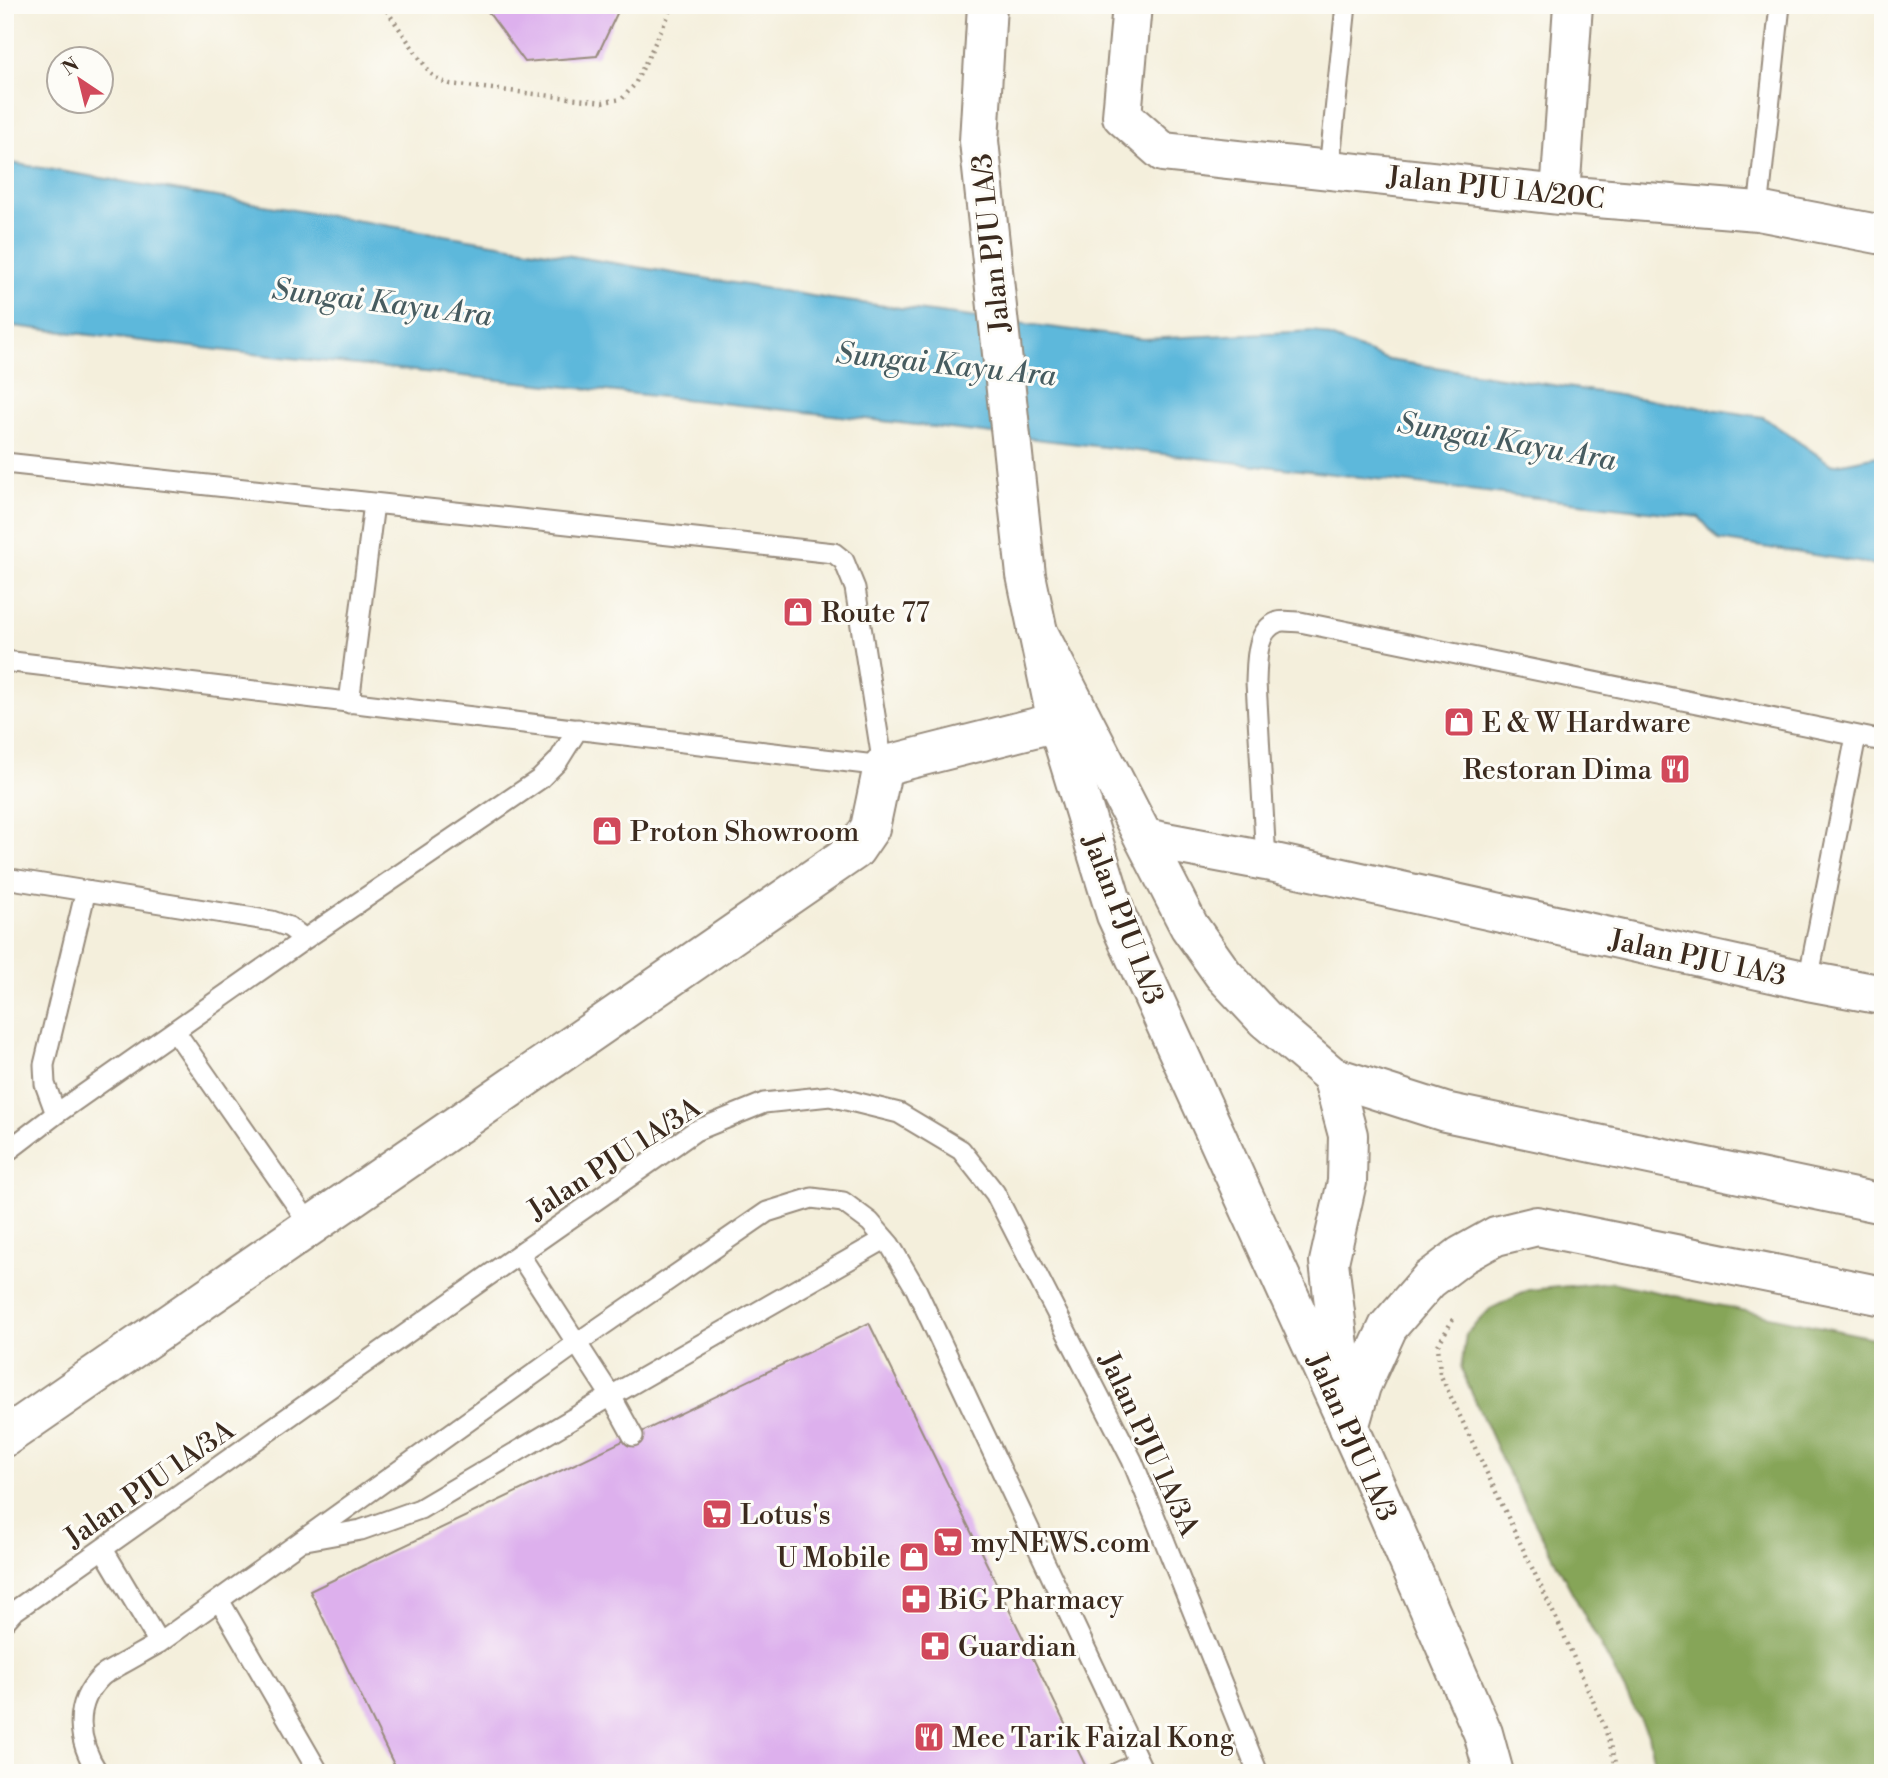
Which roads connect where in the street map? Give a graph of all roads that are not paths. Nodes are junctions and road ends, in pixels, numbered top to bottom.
1 (987, 5) edge
2 (1132, 5) edge
3 (1346, 5) edge
4 (1573, 5) edge
5 (1780, 5) edge
6 (1329, 170) junction
7 (1560, 195) junction
8 (1758, 211) junction
9 (1883, 235) edge
10 (5, 463) edge
11 (373, 503) junction
12 (5, 661) edge
13 (349, 702) junction
14 (1069, 719) junction
15 (578, 729) junction
16 (1856, 736) junction
17 (1883, 741) edge
18 (883, 766) junction
19 (1144, 838) junction
20 (1266, 861) junction
21 (5, 878) edge
22 (86, 890) junction
23 (305, 939) junction
24 (1808, 981) junction
25 (1883, 996) edge
26 (175, 1031) junction
27 (1332, 1076) junction
28 (56, 1114) junction
29 (5, 1153) edge
30 (1883, 1204) edge
31 (310, 1226) junction
32 (885, 1239) junction
33 (519, 1254) junction
34 (1883, 1296) edge
35 (577, 1343) junction
36 (611, 1396) junction
37 (1349, 1428) junction
38 (633, 1436) dead end
39 (5, 1437) edge
40 (301, 1541) junction
41 (103, 1549) junction
42 (219, 1600) junction
43 (5, 1621) edge
44 (159, 1643) junction
45 (1142, 1768) edge
46 (98, 1773) edge
47 (318, 1773) edge
48 (1117, 1773) edge
49 (1258, 1773) edge
50 (1494, 1773) edge

1 - 14 street, Jalan PJU 1A/3
2 - 6 street, Jalan PJU 1A/20C
3 - 6 lane
4 - 7 street
5 - 8 lane
6 - 7 street, Jalan PJU 1A/20C
7 - 8 street, Jalan PJU 1A/20C
8 - 9 street, Jalan PJU 1A/20C
10 - 11 lane
11 - 13 lane
11 - 18 lane
12 - 13 lane
13 - 15 lane
14 - 18 street
14 - 19 street
14 - 37 street, Jalan PJU 1A/3
15 - 18 lane
15 - 23 lane
16 - 17 lane
16 - 20 lane
16 - 24 lane
18 - 31 street
19 - 20 street, Jalan PJU 1A/3
19 - 27 street
20 - 24 street, Jalan PJU 1A/3
21 - 22 lane
22 - 23 lane
22 - 28 lane
23 - 26 lane
24 - 25 street, Jalan PJU 1A/3
26 - 28 lane
26 - 31 lane
27 - 30 street
27 - 37 street
28 - 29 lane
31 - 39 street
32 - 35 lane
32 - 36 lane
32 - 45 lane
33 - 35 lane
33 - 41 lane, Jalan PJU 1A/3A
33 - 49 lane, Jalan PJU 1A/3A
34 - 37 street
35 - 36 lane
35 - 40 lane
36 - 38 lane
36 - 40 lane
37 - 50 street, Jalan PJU 1A/3
40 - 42 lane
41 - 43 lane, Jalan PJU 1A/3A
41 - 44 lane
42 - 44 lane
42 - 47 lane
44 - 46 lane
45 - 48 lane

